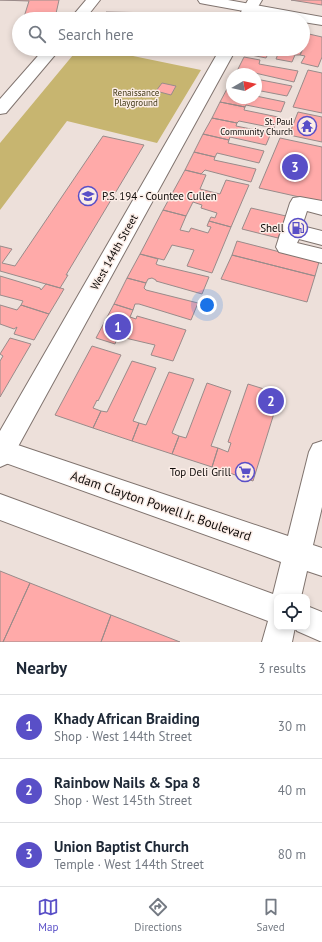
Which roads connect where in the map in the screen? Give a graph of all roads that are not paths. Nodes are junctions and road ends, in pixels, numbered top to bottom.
1 (94, 0) edge
2 (205, 0) edge
3 (250, 9) edge
4 (83, 12) edge
5 (268, 12) edge
6 (310, 19) edge
7 (322, 21) edge
8 (46, 56) edge
9 (224, 56) edge
10 (0, 110) edge
11 (322, 208) edge
12 (322, 222) edge
13 (293, 223) junction
14 (322, 238) edge
15 (322, 256) edge
16 (1, 452) edge
17 (322, 452) edge
18 (0, 507) edge
19 (310, 557) edge
20 (289, 594) edge
21 (274, 609) edge
22 (310, 622) edge
23 (322, 627) edge
24 (279, 630) edge
25 (277, 642) edge

1 - 4 street
2 - 3 street
3 - 5 street
6 - 7 street
8 - 10 street
9 - 16 street, West 144th Street
11 - 13 street
12 - 13 street
13 - 14 street
13 - 15 street
16 - 19 street, Adam Clayton Powell Jr. Boulevard
17 - 19 street
18 - 21 street
19 - 20 street
22 - 23 street
24 - 25 street

